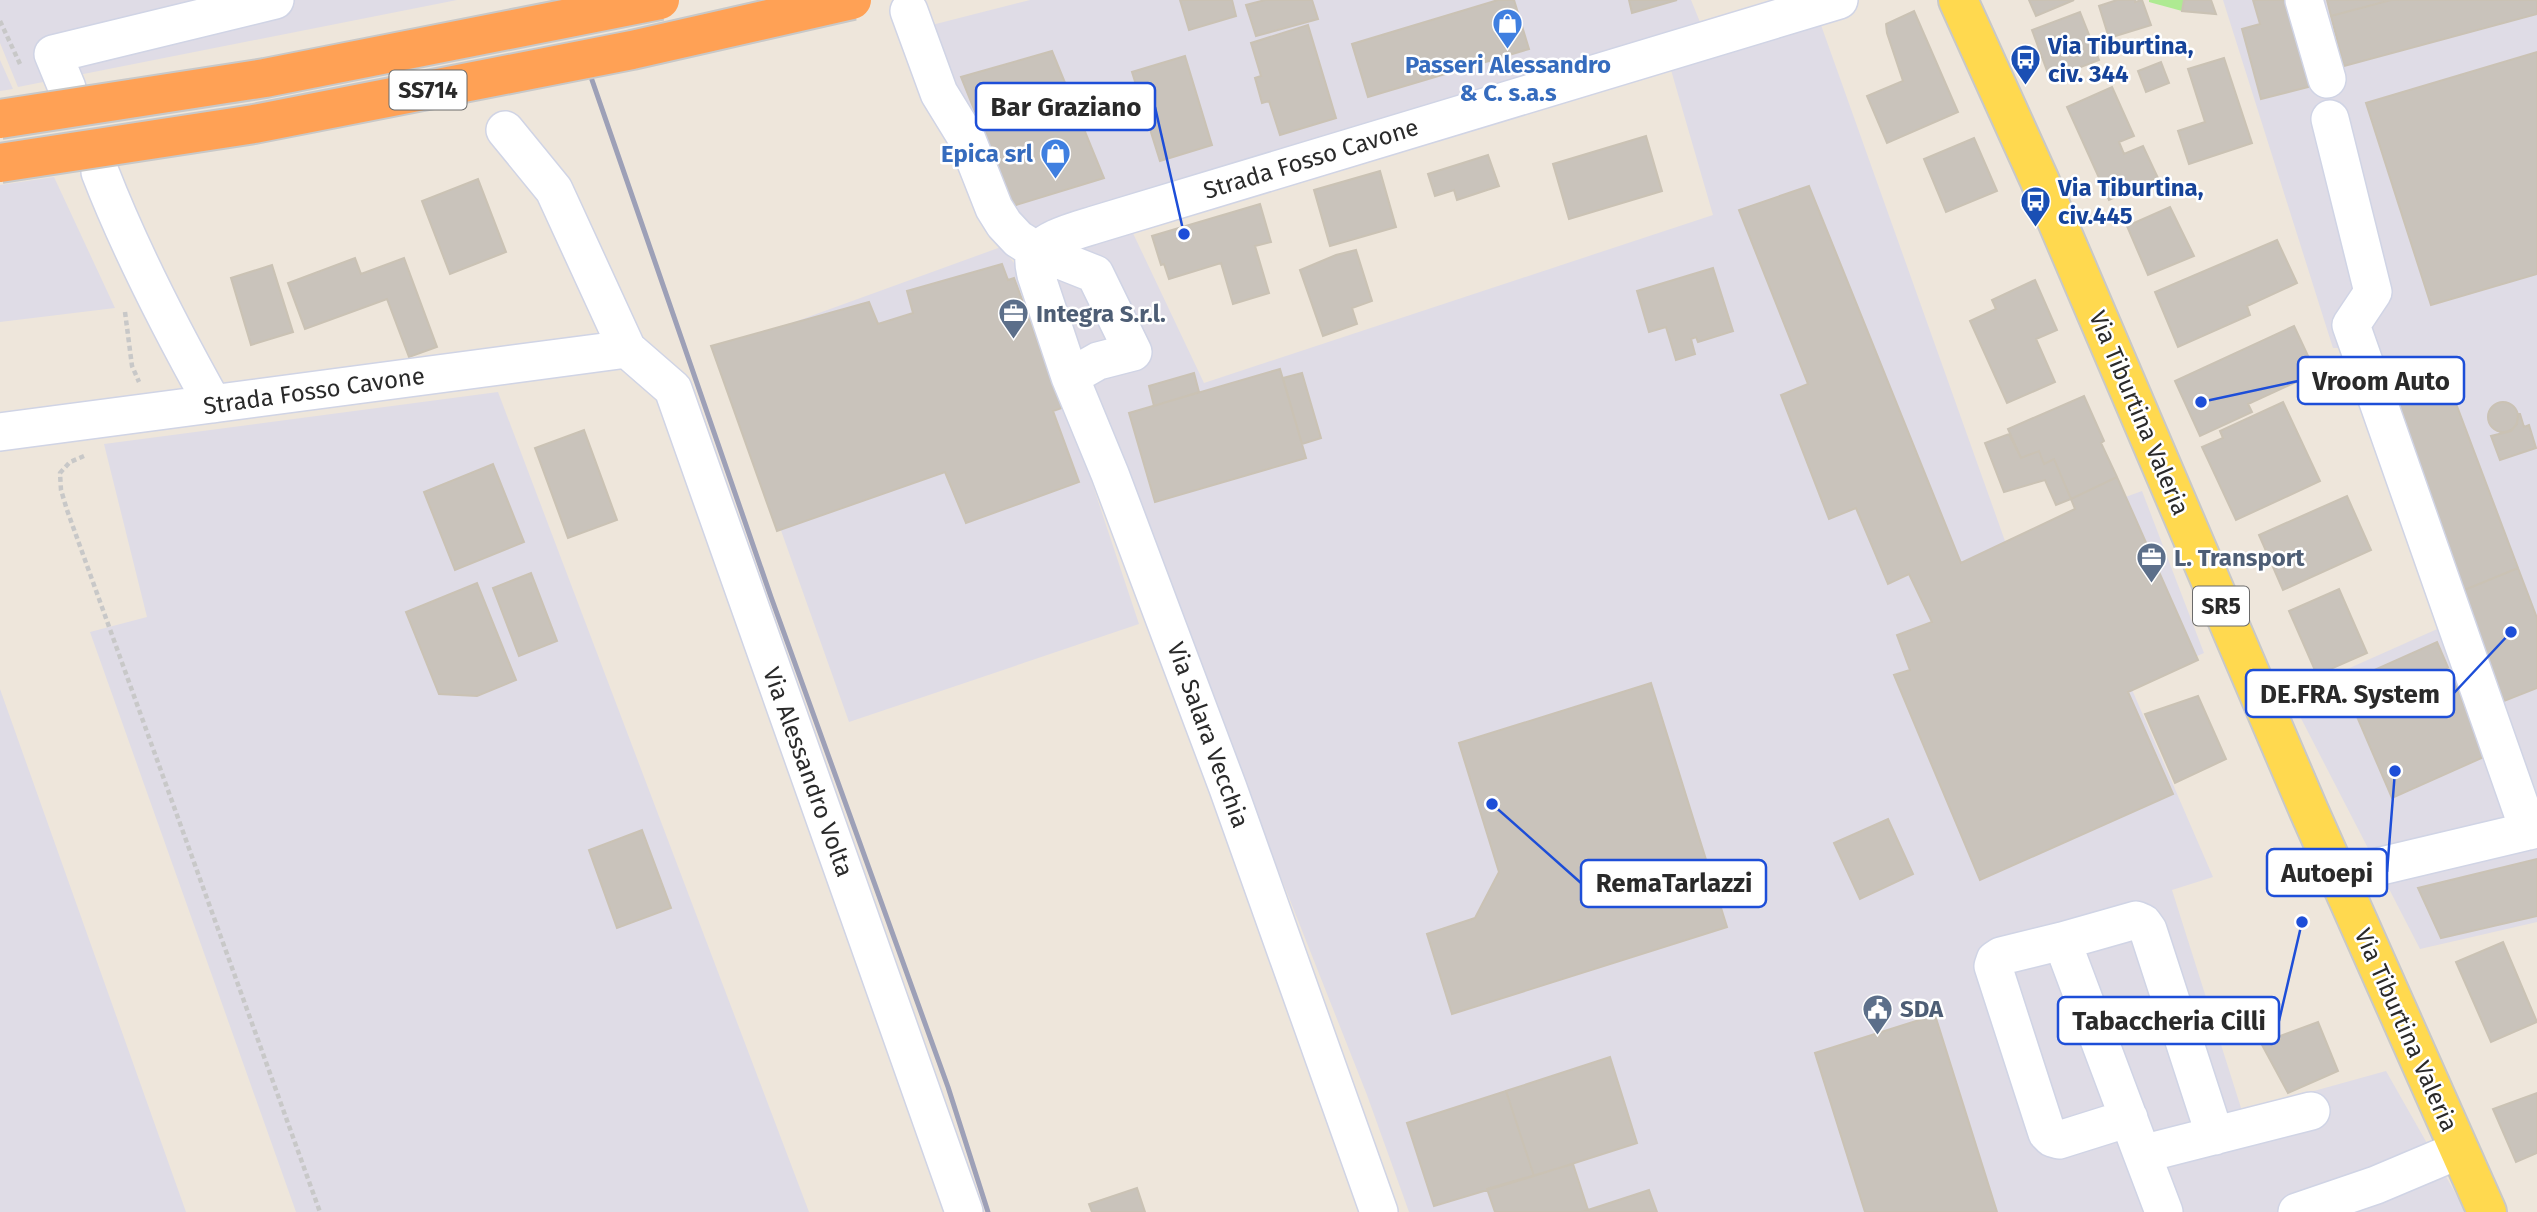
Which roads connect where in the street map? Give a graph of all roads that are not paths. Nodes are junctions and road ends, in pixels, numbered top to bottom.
1 (275, 0) edge
2 (660, 0) edge
3 (852, 0) edge
4 (1958, 0) edge
5 (2304, 0) edge
6 (1827, 2) edge
7 (909, 11) dead end
8 (2327, 79) dead end
9 (67, 88) dead end
10 (0, 119) edge
11 (2330, 119) dead end
12 (505, 130) dead end
13 (0, 163) edge
14 (100, 172) dead end
15 (1036, 255) junction
16 (627, 349) junction
17 (1070, 377) junction
18 (213, 404) junction
19 (0, 432) edge
20 (2533, 830) edge
21 (2339, 876) junction
22 (2062, 942) junction
23 (2311, 1111) dead end
24 (2129, 1118) junction
25 (2215, 1136) junction
26 (2459, 1150) junction
27 (2142, 1154) junction
28 (964, 1212) edge
29 (1379, 1212) edge
30 (2164, 1212) edge
31 (2297, 1212) edge
32 (2487, 1212) edge

1 - 9 street
2 - 10 highway, SS714, bridge
3 - 13 highway, SS714, bridge
4 - 21 main road, Via Tiburtina Valeria / SR5
5 - 8 street
6 - 15 street, Strada Fosso Cavone
7 - 15 street
11 - 20 street
12 - 16 street
14 - 18 street
15 - 17 street, Via Salara Vecchia
15 - 17 street
16 - 18 street, Strada Fosso Cavone
16 - 28 street, Via Alessandro Volta
17 - 29 street, Via Salara Vecchia
18 - 19 street, Strada Fosso Cavone
20 - 21 street
21 - 26 main road, Via Tiburtina Valeria / SR5
22 - 24 street
22 - 24 street
22 - 25 street
23 - 25 street
24 - 27 street
25 - 27 street
26 - 31 street
26 - 32 main road, Via Tiburtina Valeria / SR5
27 - 30 street

